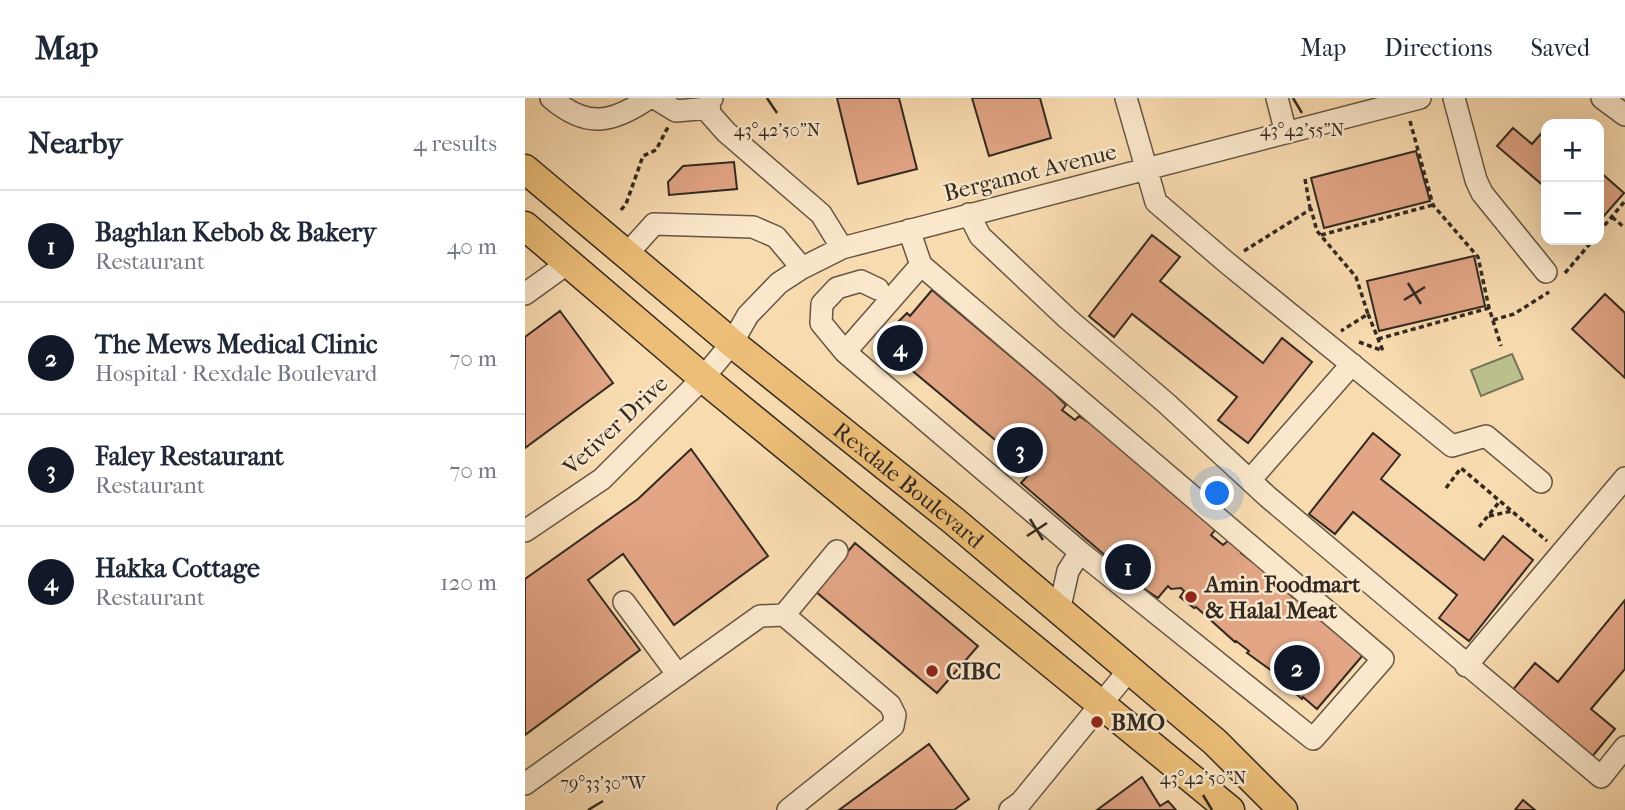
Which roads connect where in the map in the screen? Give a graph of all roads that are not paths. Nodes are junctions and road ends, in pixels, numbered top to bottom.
1 (551, 98) edge
2 (649, 98) edge
3 (655, 98) edge
4 (1126, 98) edge
5 (1276, 98) edge
6 (1454, 98) edge
7 (1602, 98) edge
8 (1412, 100) edge
9 (711, 103) edge
10 (1625, 115) edge
11 (1286, 133) junction
12 (1145, 169) junction
13 (525, 170) edge
14 (969, 214) junction
15 (525, 226) edge
16 (909, 230) junction
17 (842, 248) junction
18 (627, 254) junction
19 (568, 263) junction
20 (921, 265) junction
21 (802, 268) junction
22 (1546, 272) dead end
23 (878, 289) dead end
24 (525, 294) edge
25 (732, 343) junction
26 (845, 352) junction
27 (1352, 364) junction
28 (703, 378) junction
29 (1625, 478) edge
30 (1250, 480) junction
31 (1541, 482) dead end
32 (525, 531) edge
33 (837, 551) dead end
34 (1080, 552) junction
35 (624, 602) dead end
36 (1059, 611) junction
37 (784, 615) junction
38 (1466, 666) junction
39 (1129, 670) junction
40 (678, 675) junction
41 (1101, 706) junction
42 (1625, 747) edge
43 (525, 784) edge
44 (788, 810) edge
45 (1010, 810) edge
46 (1230, 810) edge
47 (1283, 810) edge

1 - 2 street
3 - 9 street
4 - 12 street
5 - 11 street
6 - 22 street
7 - 10 street
8 - 11 street, Bergamot Avenue
9 - 17 street
11 - 12 street, Bergamot Avenue
12 - 14 street, Bergamot Avenue
12 - 27 street
13 - 18 main road, Rexdale Boulevard
14 - 16 street, Bergamot Avenue
14 - 30 street
15 - 19 main road, Rexdale Boulevard
16 - 17 street, Bergamot Avenue
16 - 20 street
17 - 21 street, Bergamot Avenue
18 - 21 street
18 - 25 main road, Rexdale Boulevard
19 - 24 street
19 - 28 main road, Rexdale Boulevard
20 - 26 street
20 - 34 street
21 - 25 street, Bergamot Avenue
23 - 26 street
25 - 28 street, Bergamot Avenue
25 - 36 main road, Rexdale Boulevard
26 - 34 street
27 - 30 street
27 - 31 street
28 - 32 street, Vetiver Drive
28 - 41 main road, Rexdale Boulevard
29 - 38 street
30 - 38 street
33 - 37 street
34 - 36 street
35 - 40 street
36 - 39 main road, Rexdale Boulevard
37 - 40 street
37 - 44 street
38 - 42 street
39 - 41 street
39 - 47 main road, Rexdale Boulevard
40 - 43 street
41 - 45 street
41 - 46 main road, Rexdale Boulevard

